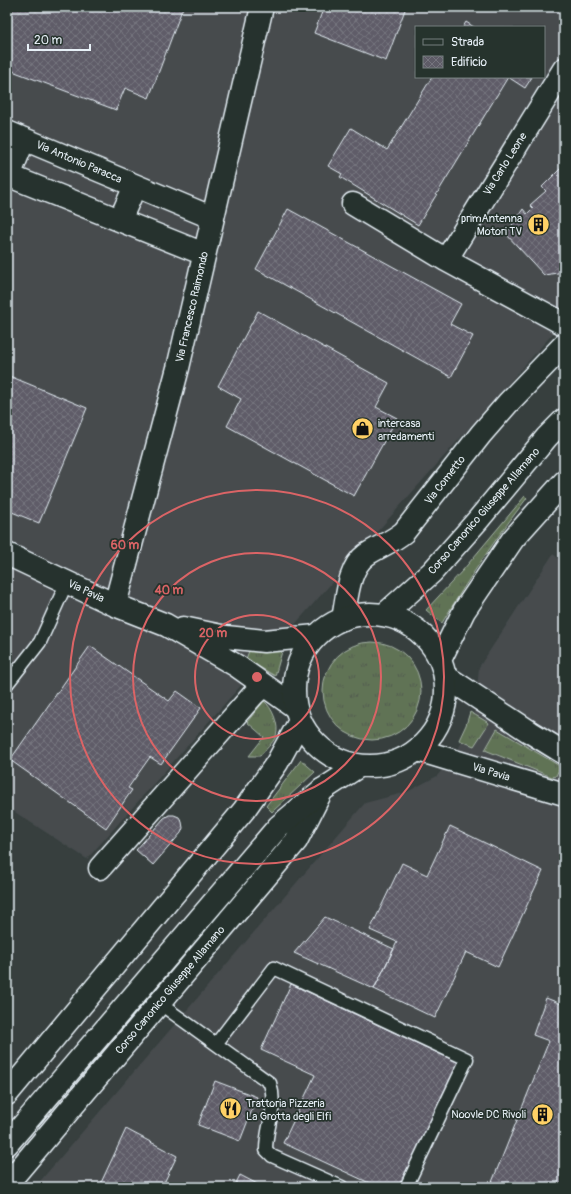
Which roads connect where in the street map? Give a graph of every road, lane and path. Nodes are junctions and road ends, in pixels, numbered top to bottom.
1 (262, 7) edge
2 (564, 69) edge
3 (15, 136) edge
4 (8, 176) edge
5 (135, 186) junction
6 (353, 204) dead end
7 (213, 218) junction
8 (120, 220) junction
9 (204, 254) junction
10 (446, 260) junction
11 (564, 324) edge
12 (564, 345) edge
13 (564, 420) edge
14 (564, 482) edge
15 (7, 554) edge
16 (67, 582) junction
17 (115, 605) junction
18 (384, 615) junction
19 (343, 619) junction
20 (166, 625) junction
21 (316, 636) junction
22 (443, 668) junction
23 (7, 684) edge
24 (264, 685) junction
25 (297, 714) junction
26 (418, 750) junction
27 (564, 753) edge
28 (359, 766) junction
29 (322, 790) junction
30 (564, 794) edge
31 (100, 868) dead end
32 (159, 1003) junction
33 (216, 1044) junction
34 (7, 1094) edge
35 (7, 1144) edge
36 (7, 1184) edge
37 (342, 1187) edge
38 (406, 1187) edge

1 - 7 street, Via Francesco Raimondo
2 - 10 street, Via Carlo Leone
3 - 4 street, Via Antonio Paracca
3 - 5 street, Via Antonio Paracca
4 - 8 street, Via Antonio Paracca
5 - 7 street, Via Antonio Paracca
5 - 8 street, Via Antonio Paracca
6 - 10 street
7 - 9 street, Via Francesco Raimondo
8 - 9 street, Via Antonio Paracca
9 - 17 street, Via Francesco Raimondo
10 - 11 street
12 - 19 street, Via Cometto
13 - 18 street, Corso Canonico Giuseppe Allamano
14 - 22 street
15 - 16 street, Via Pavia
16 - 17 street, Via Pavia
16 - 23 lane
17 - 20 street, Via Pavia
18 - 19 street
18 - 22 street
19 - 21 street
20 - 21 street, Via Pavia
20 - 24 street, Via Pavia
21 - 25 street
22 - 26 street
22 - 27 street
24 - 25 street, Via Pavia
24 - 31 street
25 - 28 street
25 - 34 street
26 - 28 street
26 - 30 street, Via Pavia
28 - 29 street
29 - 32 street, Corso Canonico Giuseppe Allamano
29 - 35 street
32 - 33 lane
32 - 36 street, Corso Canonico Giuseppe Allamano
33 - 37 lane
33 - 38 lane

